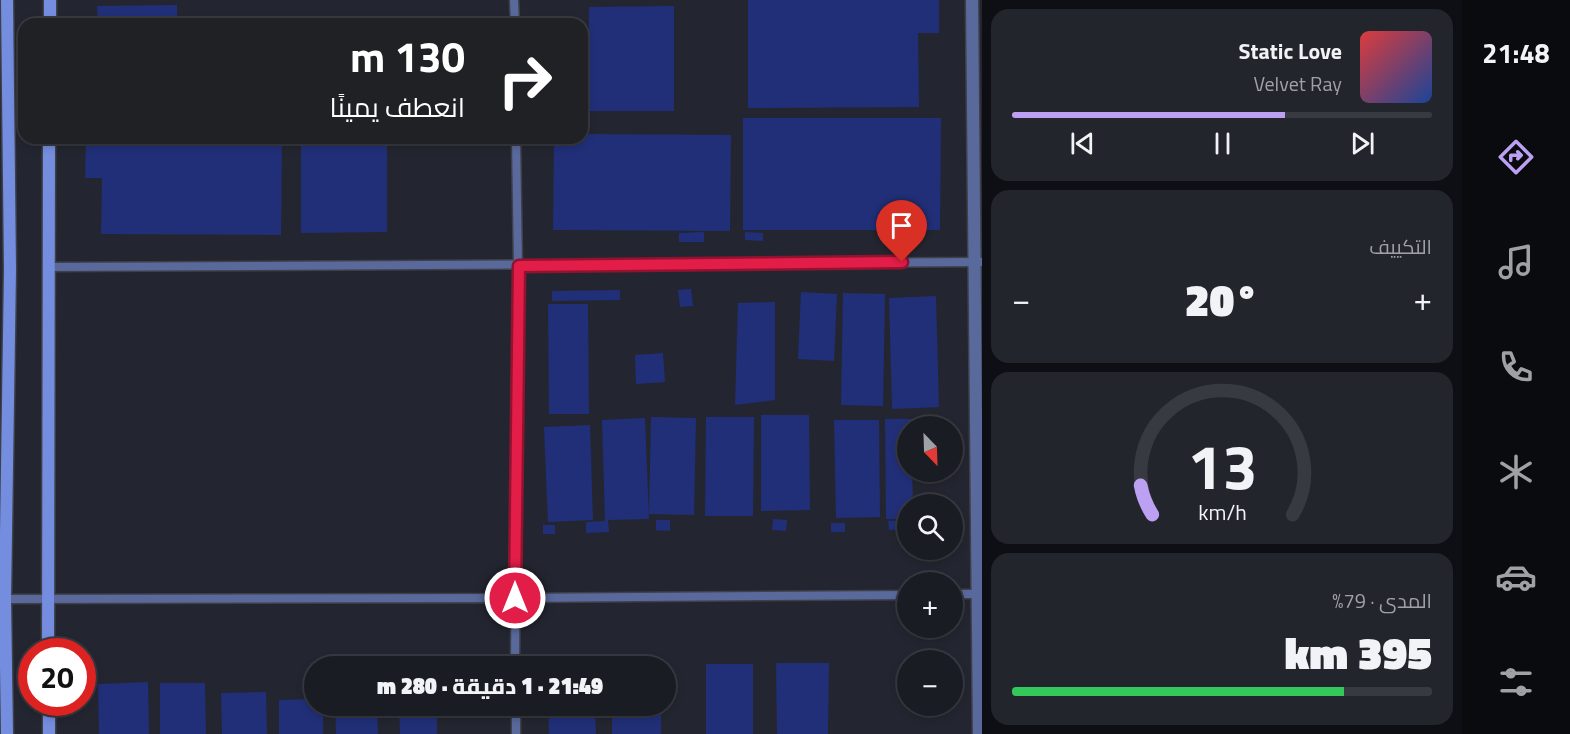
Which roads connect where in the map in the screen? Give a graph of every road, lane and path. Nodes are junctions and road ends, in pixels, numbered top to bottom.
1 (7, 0) edge
2 (50, 0) edge
3 (514, 0) edge
4 (972, 0) edge
5 (50, 18) edge
6 (514, 18) edge
7 (49, 144) edge
8 (516, 144) edge
9 (978, 262) edge
10 (519, 266) junction
11 (48, 267) junction
12 (5, 270) edge
13 (963, 594) edge
14 (980, 594) edge
15 (897, 595) edge
16 (515, 598) junction
17 (2, 599) edge
18 (48, 600) junction
19 (48, 638) edge
20 (515, 656) edge
21 (48, 716) edge
22 (516, 716) edge
23 (7, 734) edge
24 (49, 734) edge
25 (516, 734) edge
26 (979, 734) edge

1 - 12 street
2 - 5 street
3 - 6 lane
4 - 9 street
7 - 11 street
8 - 10 lane
9 - 10 lane
9 - 14 street
10 - 11 lane
10 - 16 lane
11 - 18 street
12 - 17 street
13 - 14 lane
14 - 26 street
15 - 16 lane
16 - 18 lane
16 - 20 lane
17 - 18 lane
17 - 23 street
18 - 19 street
21 - 24 street
22 - 25 lane

